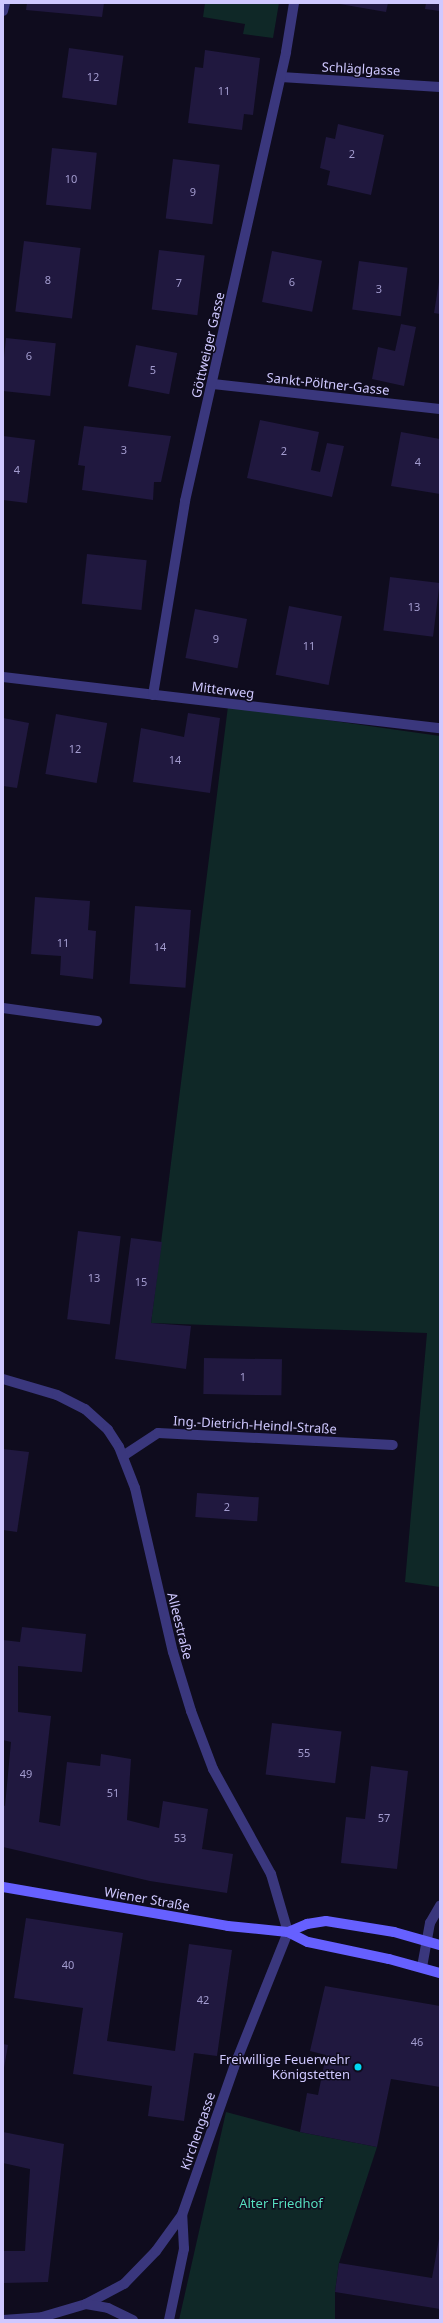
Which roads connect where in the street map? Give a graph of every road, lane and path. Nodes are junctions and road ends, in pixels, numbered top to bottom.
1 (5, 3) edge
2 (294, 3) edge
3 (3, 11) edge
4 (281, 77) junction
5 (440, 87) edge
6 (213, 384) junction
7 (440, 409) edge
8 (3, 677) edge
9 (153, 695) junction
10 (440, 728) edge
11 (3, 1008) edge
12 (97, 1021) dead end
13 (3, 1379) edge
14 (392, 1445) dead end
15 (123, 1456) junction
16 (3, 1887) edge
17 (440, 1906) edge
18 (288, 1932) junction
19 (426, 1940) junction
20 (440, 1945) edge
21 (422, 1967) junction
22 (440, 1973) edge
23 (182, 2215) junction
24 (86, 2304) junction
25 (3, 2320) edge
26 (133, 2320) edge
27 (169, 2320) edge

1 - 3 street
2 - 4 street, Göttweiger Gasse
4 - 5 street, Schläglgasse
4 - 6 street, Göttweiger Gasse
6 - 7 street, Sankt-Pöltner-Gasse
6 - 9 street, Göttweiger Gasse
8 - 9 street, Mitterweg
9 - 10 street, Mitterweg
11 - 12 street
13 - 15 street, Alleestraße
14 - 15 street, Ing.-Dietrich-Heindl-Straße
15 - 18 street, Alleestraße
16 - 18 main road, Wiener Straße
17 - 19 street
18 - 19 main road, Wiener Straße
18 - 21 main road, Wiener Straße
18 - 23 street, Kirchengasse
19 - 20 main road, Wiener Straße
19 - 21 street
21 - 22 main road, Wiener Straße
23 - 24 street, Kirchengasse
23 - 27 street
24 - 25 street, Kirchengasse
24 - 26 street, Kirchengasse

